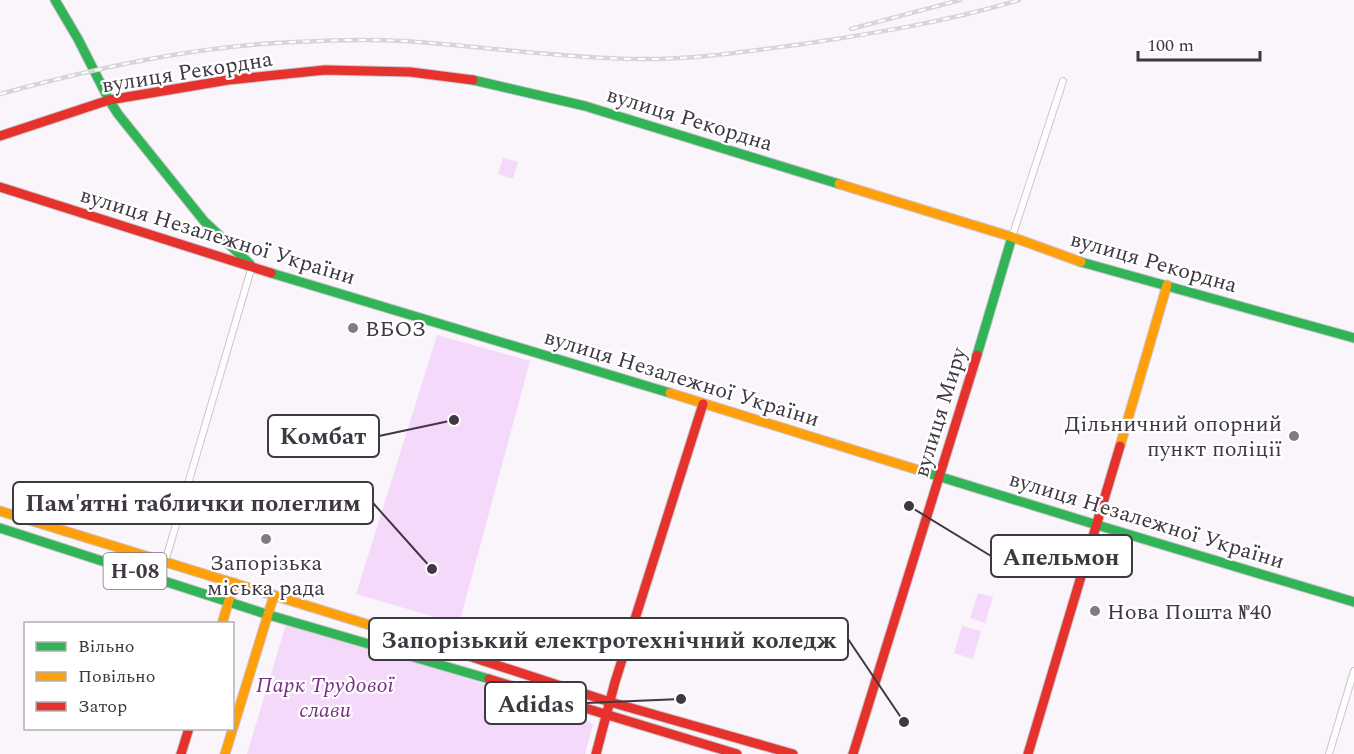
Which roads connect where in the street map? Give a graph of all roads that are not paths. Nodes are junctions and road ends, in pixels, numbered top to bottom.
1 (55, 0) edge
2 (1063, 81) dead end
3 (110, 100) junction
4 (0, 136) edge
5 (0, 187) edge
6 (1012, 237) junction
7 (252, 266) junction
8 (1167, 285) junction
9 (1354, 338) edge
10 (703, 404) junction
11 (939, 476) junction
12 (0, 512) edge
13 (1097, 525) junction
14 (0, 528) edge
15 (165, 562) junction
16 (234, 583) junction
17 (274, 596) junction
18 (229, 601) junction
19 (1354, 602) edge
20 (269, 615) junction
21 (223, 622) edge
22 (1354, 671) edge
23 (610, 702) junction
24 (607, 714) junction
25 (234, 726) edge
26 (189, 730) edge
27 (233, 730) edge
28 (181, 754) edge
29 (225, 754) edge
30 (596, 754) edge
31 (737, 754) edge
32 (793, 754) edge
33 (853, 754) edge
34 (1028, 754) edge
35 (1329, 754) edge

1 - 3 street
2 - 6 street, вулиця Миру
3 - 4 street, вулиця Рекордна
3 - 6 street, вулиця Рекордна
3 - 7 street
5 - 7 street, вулиця Незалежної України
6 - 8 street, вулиця Рекордна
6 - 11 street, вулиця Миру
7 - 10 street, вулиця Незалежної України
7 - 15 street
8 - 9 street, вулиця Рекордна
8 - 13 street
10 - 11 street, вулиця Незалежної України
10 - 23 street
11 - 13 street, вулиця Незалежної України
11 - 33 street, вулиця Миру
12 - 15 street, Н-08
13 - 19 street, вулиця Незалежної України
13 - 34 street
14 - 18 street, Н-08
15 - 16 street, Н-08
16 - 17 street, Н-08
16 - 18 street
17 - 20 street
17 - 23 street, Н-08
18 - 20 street, Н-08
18 - 21 street
20 - 24 street, Н-08
20 - 25 street
22 - 35 street
23 - 24 street
23 - 32 street, Н-08
24 - 30 street
24 - 31 street, Н-08
26 - 28 street
27 - 29 street

